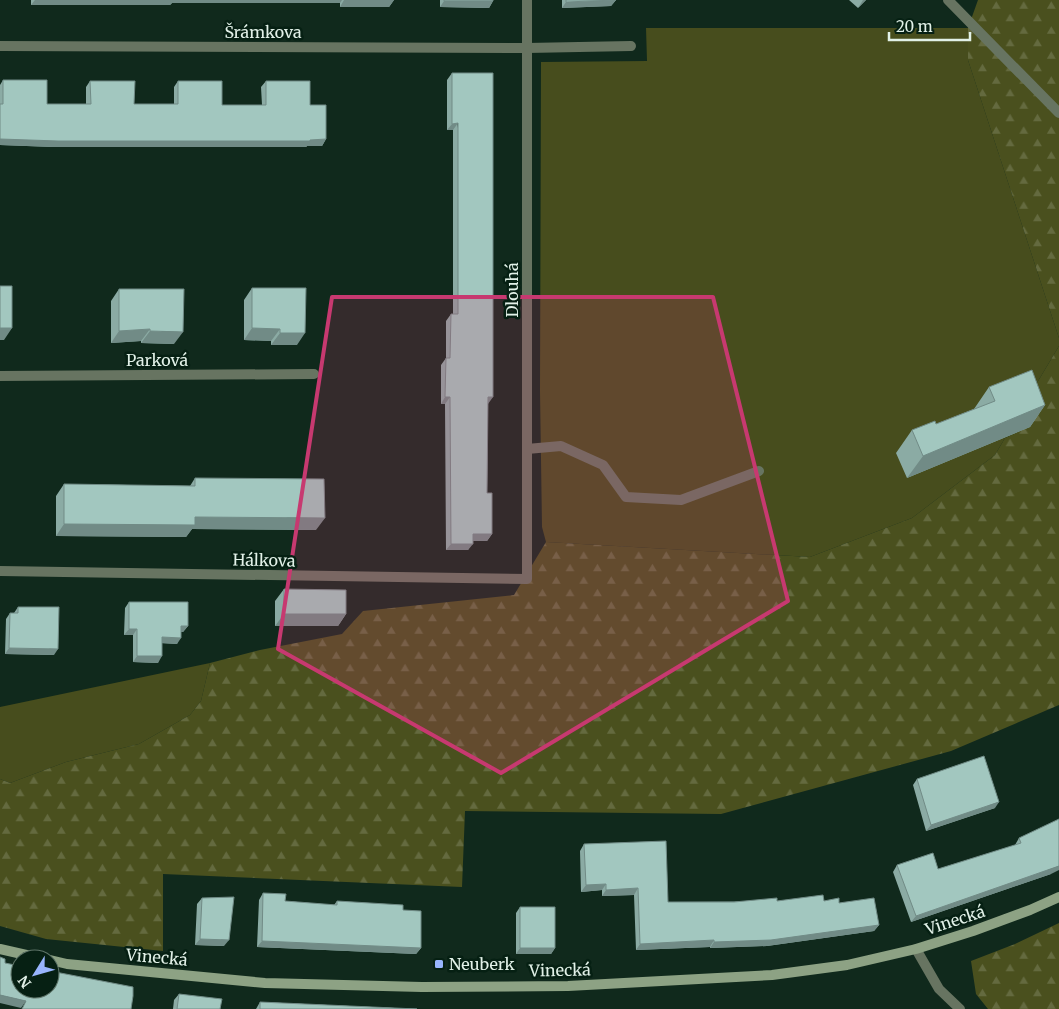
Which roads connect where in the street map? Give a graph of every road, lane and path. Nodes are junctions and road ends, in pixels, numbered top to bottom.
1 (527, 0) edge
2 (950, 1) edge
3 (0, 46) edge
4 (630, 46) dead end
5 (527, 48) junction
6 (1059, 113) edge
7 (314, 374) dead end
8 (0, 376) edge
9 (527, 449) junction
10 (759, 471) dead end
11 (0, 571) edge
12 (527, 579) joint
13 (1059, 897) edge
14 (916, 949) junction
15 (60, 962) edge
16 (960, 1009) edge

1 - 5 street, Dlouhá
2 - 6 street
3 - 5 street, Šrámkova
4 - 5 street, Šrámkova
5 - 9 street, Dlouhá
7 - 8 street, Parková
9 - 10 street
9 - 12 street, Dlouhá
11 - 12 street, Hálkova
13 - 14 street, Vinecká
14 - 15 street, Vinecká
14 - 16 street

